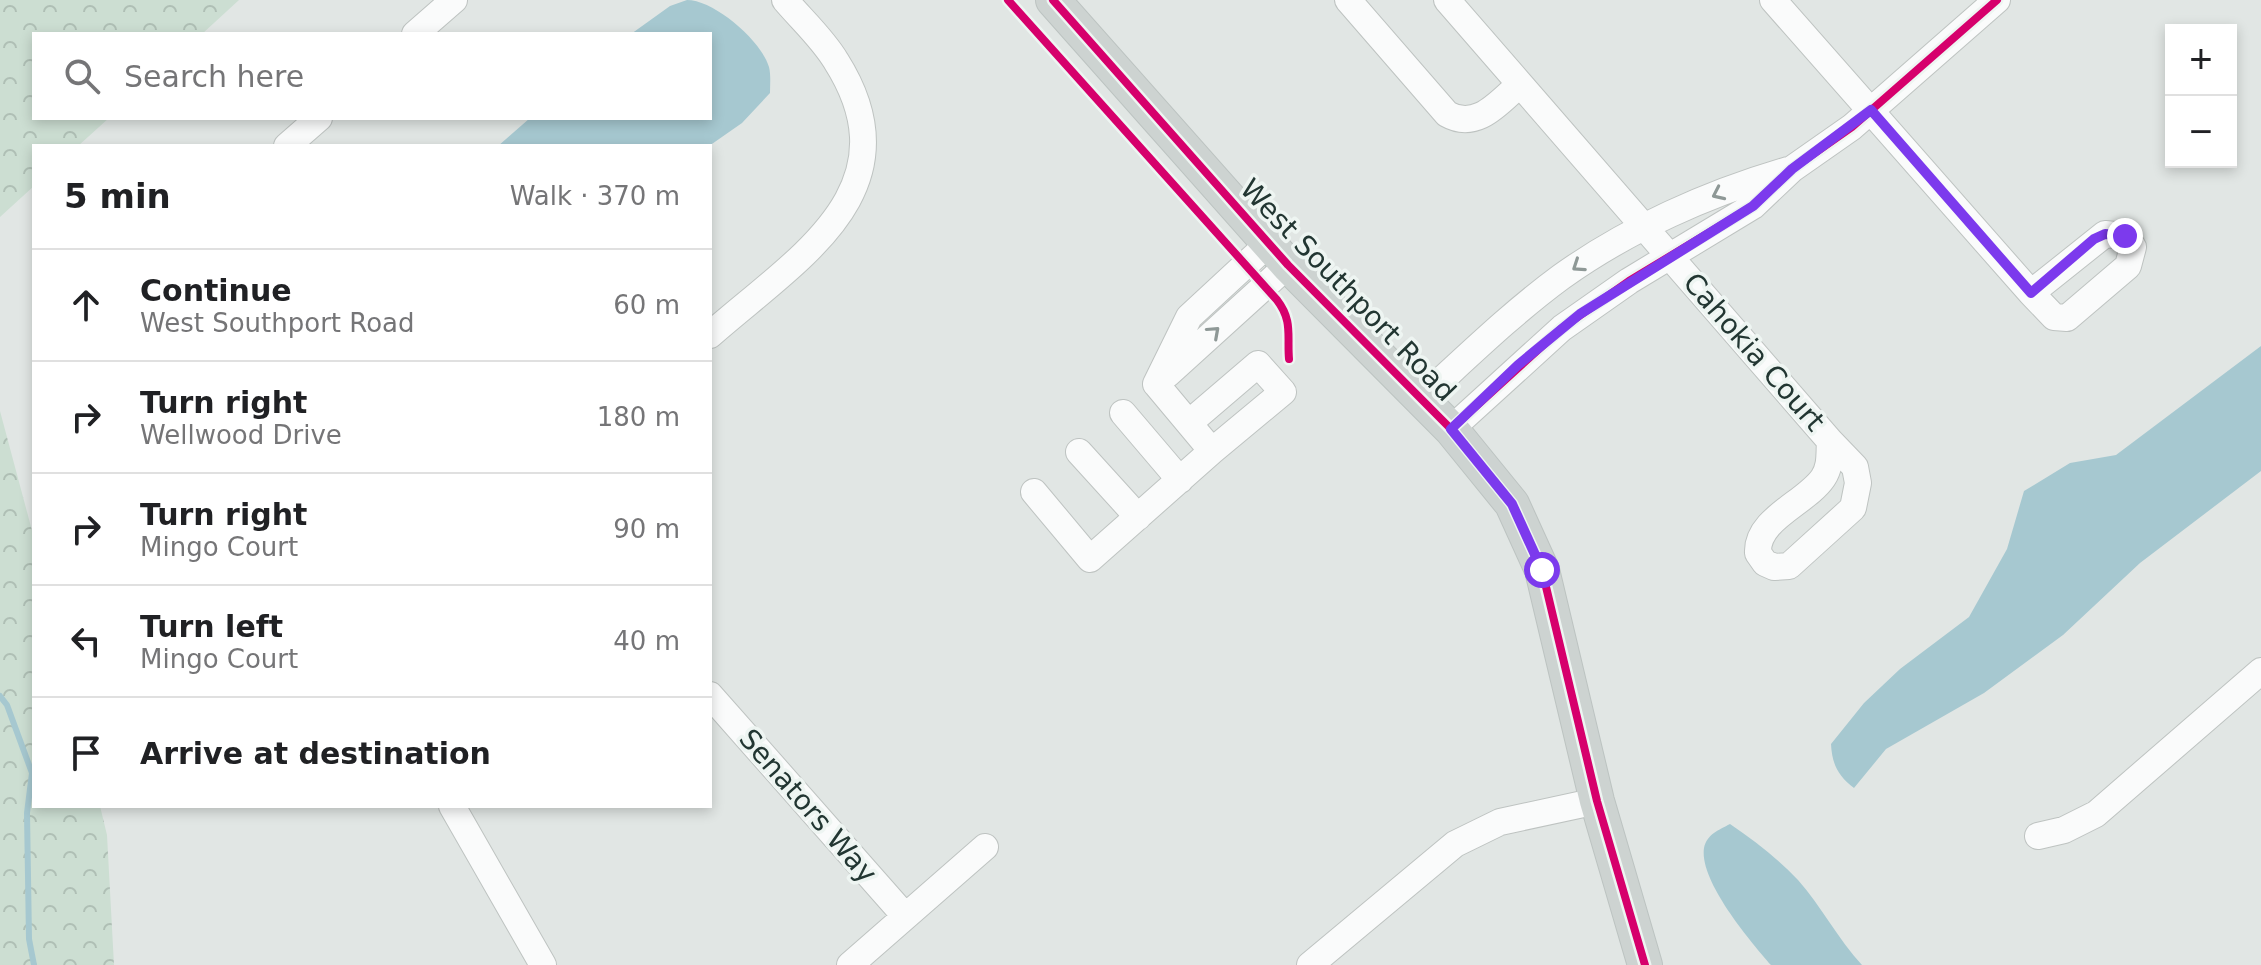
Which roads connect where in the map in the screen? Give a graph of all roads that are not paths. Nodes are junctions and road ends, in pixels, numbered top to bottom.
1 (454, 0) edge
2 (1053, 0) edge
3 (1348, 0) edge
4 (1447, 0) edge
5 (1773, 0) edge
6 (1997, 0) edge
7 (788, 1) edge
8 (417, 32) edge
9 (1520, 84) junction
10 (1871, 110) junction
11 (317, 120) edge
12 (289, 144) edge
13 (1792, 169) junction
14 (1646, 227) junction
15 (1279, 254) junction
16 (1672, 256) junction
17 (2031, 293) dead end
18 (712, 333) edge
19 (1156, 384) junction
20 (1422, 398) junction
21 (1123, 413) dead end
22 (1189, 423) junction
23 (1451, 429) junction
24 (1830, 441) junction
25 (1212, 451) junction
26 (1079, 452) dead end
27 (1180, 480) junction
28 (1034, 492) dead end
29 (1138, 517) junction
30 (2261, 671) edge
31 (712, 697) edge
32 (1597, 801) junction
33 (453, 808) edge
34 (2038, 836) dead end
35 (985, 847) dead end
36 (905, 916) junction
37 (543, 965) edge
38 (850, 965) edge
39 (1310, 965) edge
40 (1645, 965) edge

1 - 8 street
2 - 15 main road, West Southport Road
3 - 9 street
4 - 9 street, Cahokia Court
5 - 10 street
6 - 10 street
7 - 18 street
9 - 14 street, Cahokia Court
10 - 13 street
10 - 17 street
11 - 12 street
13 -> 14 street
13 - 16 street
14 - 16 street, Cahokia Court
14 -> 20 street
19 -> 15 street
15 - 19 street
15 - 20 main road, West Southport Road
16 - 23 street
16 - 24 street, Cahokia Court
19 - 22 street
20 - 23 main road, West Southport Road
21 - 27 street
22 - 25 street
22 - 25 street
23 - 32 main road, West Southport Road
24 - 24 street, Cahokia Court
25 - 27 street
26 - 29 street
27 - 29 street
28 - 29 street
30 - 34 street
31 - 36 street, Senators Way
32 - 39 street
32 - 40 main road, West Southport Road
33 - 37 street
35 - 36 street
36 - 38 street

